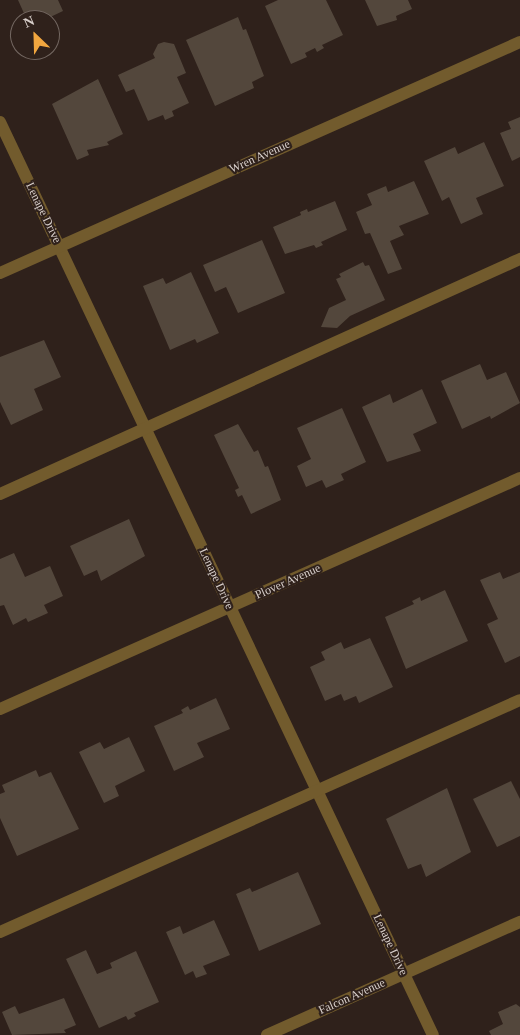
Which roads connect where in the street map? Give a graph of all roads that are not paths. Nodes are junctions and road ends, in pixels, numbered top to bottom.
1 (520, 42) edge
2 (0, 122) edge
3 (60, 247) junction
4 (520, 259) edge
5 (0, 273) edge
6 (145, 428) junction
7 (520, 478) edge
8 (0, 494) edge
9 (230, 608) junction
10 (520, 700) edge
11 (0, 709) edge
12 (318, 793) junction
13 (520, 922) edge
14 (0, 932) edge
15 (404, 974) junction
16 (267, 1035) edge
17 (433, 1035) edge

1 - 3 street, Wren Avenue
2 - 3 street, Lenape Drive
3 - 5 street, Wren Avenue
3 - 6 street, Lenape Drive
4 - 6 street
6 - 8 street
6 - 9 street, Lenape Drive
7 - 9 street, Plover Avenue
9 - 11 street, Plover Avenue
9 - 12 street, Lenape Drive
10 - 12 street
12 - 14 street
12 - 15 street, Lenape Drive
13 - 15 street, Falcon Avenue
15 - 16 street, Falcon Avenue
15 - 17 street, Lenape Drive

